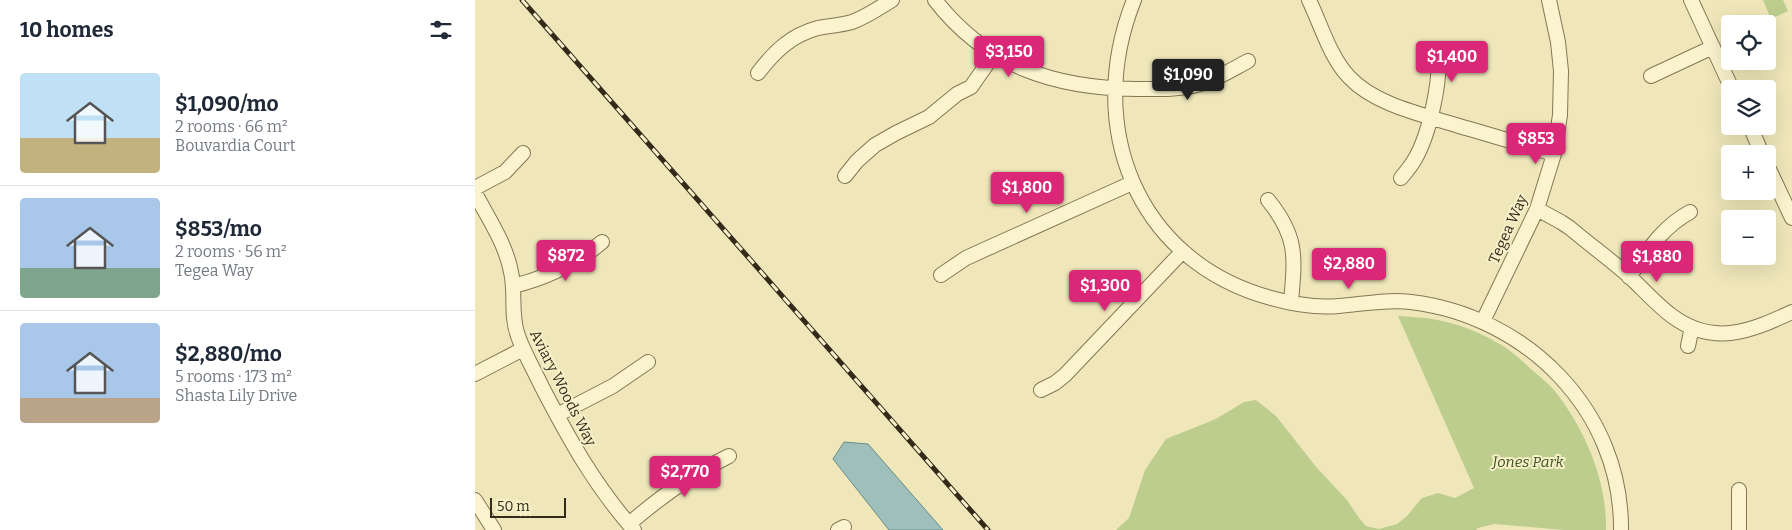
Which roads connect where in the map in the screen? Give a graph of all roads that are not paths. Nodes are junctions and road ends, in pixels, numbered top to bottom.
1 (892, 0) edge
2 (935, 0) edge
3 (1134, 0) edge
4 (1309, 0) edge
5 (1549, 0) edge
6 (1691, 0) edge
7 (1713, 47) junction
8 (1437, 49) dead end
9 (994, 54) junction
10 (1248, 61) dead end
11 (758, 74) dead end
12 (1651, 76) dead end
13 (1728, 80) edge
14 (1116, 88) junction
15 (1430, 117) junction
16 (523, 153) dead end
17 (1554, 154) junction
18 (845, 176) dead end
19 (1401, 178) dead end
20 (1132, 183) junction
21 (1776, 184) edge
22 (475, 188) edge
23 (475, 193) edge
24 (1269, 200) dead end
25 (1537, 210) junction
26 (1690, 212) dead end
27 (1792, 218) edge
28 (602, 242) dead end
29 (1183, 251) junction
30 (941, 275) dead end
31 (1629, 277) junction
32 (513, 286) junction
33 (1291, 302) junction
34 (1792, 312) edge
35 (1483, 321) junction
36 (1692, 327) junction
37 (1688, 346) dead end
38 (523, 349) junction
39 (648, 362) dead end
40 (475, 374) edge
41 (1041, 390) dead end
42 (557, 415) junction
43 (729, 456) dead end
44 (1739, 490) dead end
45 (475, 500) edge
46 (632, 527) edge
47 (494, 530) edge
48 (1621, 530) edge
49 (1739, 530) edge

1 - 11 street
2 - 9 street
3 - 14 street
4 - 15 street
5 - 17 street, Tegea Way
6 - 7 street
7 - 12 street
7 - 13 street
8 - 15 street
9 - 14 street
9 - 18 street
10 - 14 street
14 - 20 street
15 - 17 street
15 - 19 street
16 - 22 street
17 - 25 street, Tegea Way
20 - 29 street
20 - 30 street
21 - 27 street
23 - 32 street, Aviary Woods Way
24 - 33 street
25 - 31 street
25 - 35 street, Tegea Way
26 - 31 street
28 - 32 street
29 - 33 street
29 - 41 street
31 - 36 street
32 - 38 street, Aviary Woods Way
33 - 35 street
34 - 36 street
35 - 48 street
36 - 37 street
38 - 40 street
38 - 42 street, Aviary Woods Way
39 - 42 street
42 - 46 street, Aviary Woods Way
43 - 46 street
44 - 49 street
45 - 47 street

